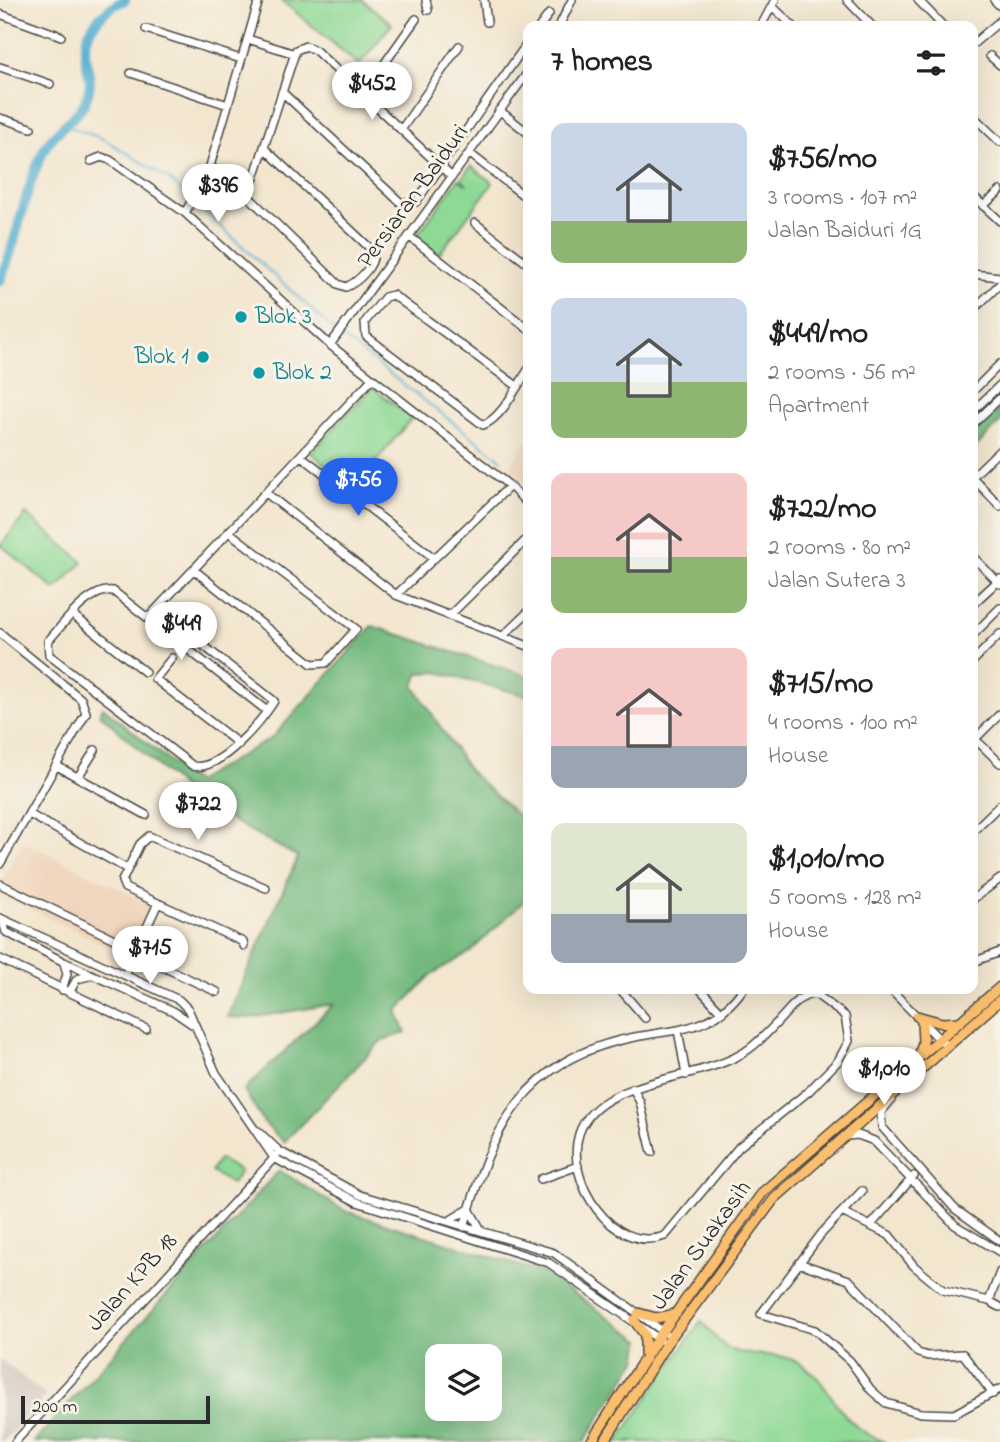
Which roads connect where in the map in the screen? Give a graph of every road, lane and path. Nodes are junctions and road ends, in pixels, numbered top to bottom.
1 (259, 0) edge
2 (426, 0) edge
3 (484, 0) edge
4 (572, 0) edge
5 (846, 0) edge
6 (918, 0) edge
7 (994, 0) edge
8 (774, 3) edge
9 (1000, 6) edge
10 (428, 10) dead end
11 (0, 14) edge
12 (549, 14) dead end
13 (416, 19) dead end
14 (544, 21) edge
15 (562, 21) edge
16 (764, 21) edge
17 (789, 21) edge
18 (867, 21) edge
19 (938, 21) edge
20 (1000, 21) edge
21 (487, 22) dead end
22 (146, 29) dead end
23 (61, 36) dead end
24 (248, 39) junction
25 (978, 40) edge
26 (459, 46) dead end
27 (523, 49) edge
28 (295, 52) junction
29 (990, 56) dead end
30 (241, 59) junction
31 (1000, 65) edge
32 (0, 67) edge
33 (131, 73) dead end
34 (523, 79) edge
35 (50, 84) dead end
36 (282, 92) junction
37 (363, 94) junction
38 (228, 105) junction
39 (499, 110) junction
40 (0, 118) edge
41 (978, 121) edge
42 (31, 128) dead end
43 (523, 128) edge
44 (401, 130) junction
45 (1000, 142) edge
46 (264, 148) junction
47 (469, 153) junction
48 (91, 161) dead end
49 (210, 166) junction
50 (440, 166) junction
51 (452, 177) junction
52 (1000, 191) edge
53 (523, 195) edge
54 (248, 196) junction
55 (978, 201) edge
56 (983, 206) junction
57 (185, 213) junction
58 (1000, 222) edge
59 (475, 223) dead end
60 (410, 237) junction
61 (523, 260) edge
62 (978, 275) edge
63 (1000, 277) edge
64 (1000, 284) edge
65 (978, 305) edge
66 (523, 325) edge
67 (330, 345) junction
68 (1000, 364) edge
69 (523, 378) edge
70 (372, 379) junction
71 (1000, 385) edge
72 (978, 386) edge
73 (517, 387) junction
74 (1000, 398) edge
75 (978, 406) edge
76 (978, 419) edge
77 (1000, 450) edge
78 (300, 456) junction
79 (978, 472) edge
80 (978, 482) edge
81 (510, 486) junction
82 (266, 493) junction
83 (523, 499) edge
84 (1000, 506) edge
85 (229, 532) junction
86 (523, 543) edge
87 (434, 558) junction
88 (978, 562) edge
89 (194, 570) junction
90 (999, 581) edge
91 (396, 595) junction
92 (978, 600) edge
93 (1000, 608) edge
94 (157, 609) junction
95 (73, 615) junction
96 (449, 616) junction
97 (523, 617) edge
98 (148, 618) junction
99 (988, 621) junction
100 (978, 630) edge
101 (0, 633) edge
102 (1000, 634) edge
103 (503, 636) junction
104 (523, 644) edge
105 (978, 656) edge
106 (172, 657) dead end
107 (145, 672) dead end
108 (267, 711) junction
109 (1000, 714) edge
110 (978, 736) edge
111 (239, 744) junction
112 (978, 744) edge
113 (95, 750) dead end
114 (1000, 764) edge
115 (60, 767) junction
116 (78, 777) junction
117 (1000, 804) edge
118 (146, 815) dead end
119 (33, 816) junction
120 (978, 826) edge
121 (0, 864) edge
122 (127, 869) junction
123 (1000, 879) edge
124 (0, 884) edge
125 (266, 888) dead end
126 (978, 895) edge
127 (159, 903) junction
128 (1, 919) edge
129 (244, 946) dead end
130 (1000, 952) edge
131 (137, 954) junction
132 (0, 959) edge
133 (978, 960) edge
134 (64, 962) junction
135 (125, 975) junction
136 (93, 976) junction
137 (1000, 987) edge
138 (66, 991) junction
139 (217, 992) dead end
140 (624, 994) edge
141 (705, 994) edge
142 (739, 994) edge
143 (806, 994) edge
144 (814, 994) edge
145 (895, 994) edge
146 (1000, 1000) edge
147 (722, 1013) junction
148 (645, 1018) dead end
149 (920, 1019) junction
150 (961, 1021) junction
151 (192, 1024) junction
152 (146, 1029) dead end
153 (678, 1030) junction
154 (944, 1044) junction
155 (918, 1059) junction
156 (686, 1074) junction
157 (633, 1088) junction
158 (895, 1091) junction
159 (844, 1136) junction
160 (652, 1152) dead end
161 (277, 1155) junction
162 (578, 1166) junction
163 (901, 1167) junction
164 (920, 1171) junction
165 (911, 1179) junction
166 (541, 1180) dead end
167 (862, 1191) dead end
168 (900, 1191) junction
169 (922, 1191) junction
170 (469, 1209) junction
171 (844, 1213) junction
172 (448, 1220) junction
173 (464, 1225) junction
174 (871, 1225) junction
175 (482, 1230) junction
176 (462, 1234) junction
177 (1000, 1241) edge
178 (990, 1247) junction
179 (1000, 1252) edge
180 (1000, 1261) edge
181 (799, 1263) junction
182 (1000, 1272) edge
183 (989, 1301) junction
184 (1000, 1307) edge
185 (676, 1314) junction
186 (636, 1317) junction
187 (664, 1338) junction
188 (645, 1358) junction
189 (997, 1391) edge
190 (15, 1442) edge
191 (590, 1442) edge
192 (604, 1442) edge

1 - 24 street
2 - 10 street
3 - 21 street
4 - 15 street
5 - 18 street
6 - 19 street
7 - 9 street
8 - 16 street
8 - 17 street
11 - 23 street
12 - 14 street
13 - 37 street
20 - 25 street
22 - 30 street
24 - 28 street
24 - 30 street
26 - 44 street
27 - 50 street
28 - 36 street
28 - 37 street
29 - 31 street
30 - 38 street
32 - 35 street
33 - 38 street
34 - 39 street, Persiaran Baiduri
36 - 46 street
36 - 50 street
37 - 44 street
38 - 49 street
39 - 43 street
39 - 47 street, Persiaran Baiduri
40 - 42 street
41 - 45 street
44 - 50 street
46 - 54 street
46 - 54 street
47 - 51 street, Persiaran Baiduri
47 - 53 street
48 - 57 street
49 - 54 street
49 - 57 street
50 - 51 street
51 - 60 street, Persiaran Baiduri
52 - 56 street
55 - 56 street
56 - 58 street
57 - 67 street
59 - 61 street
60 - 66 street
60 - 67 street, Persiaran Baiduri
62 - 63 street
64 - 65 street
67 - 70 street
68 - 72 street
69 - 73 street
70 - 78 street
70 - 81 street
71 - 75 street
73 - 73 street
74 - 76 street
77 - 79 street
78 - 82 street
78 - 87 street
80 - 84 street
81 - 83 street
81 - 87 street
82 - 85 street
82 - 91 street
85 - 89 street
85 - 89 street
86 - 96 street
87 - 91 street
88 - 90 street
89 - 94 street
90 - 92 street
91 - 96 street
93 - 99 street
94 - 98 street
94 - 108 street
95 - 98 street
95 - 107 street
95 - 111 street
96 - 103 street
97 - 103 street
98 - 108 street
99 - 100 street
99 - 102 street
101 - 115 street
102 - 105 street
103 - 104 street
106 - 111 street
108 - 111 street
109 - 110 street
112 - 114 street
113 - 116 street
115 - 116 street
115 - 119 street
116 - 118 street
117 - 120 street
119 - 121 street
119 - 122 street
122 - 125 street
122 - 127 street
123 - 126 street
124 - 131 street
127 - 129 street
127 - 131 street
128 - 134 street
128 - 135 street
130 - 133 street
131 - 135 street
131 - 139 street
132 - 138 street
134 - 136 street
134 - 138 street
135 - 151 street
136 - 138 street
136 - 151 street
137 - 150 main road, Jalan Suakasih
138 - 152 street
140 - 148 street
141 - 147 street
142 - 147 street
143 - 156 street
144 - 162 street
145 - 149 street
146 - 154 main road, Jalan Suakasih
147 - 153 street
149 - 150 main road
149 - 154 street
149 - 155 main road
150 - 154 main road, Jalan Suakasih
151 - 161 street
153 - 156 street
153 - 170 street
154 - 155 main road, Jalan Suakasih
154 - 158 main road, Jalan Suakasih
155 - 185 main road, Jalan Suakasih
156 - 157 street
157 - 160 street
157 - 162 street
158 - 159 main road, Jalan Suakasih
158 - 164 street
159 - 163 street
159 - 187 main road, Jalan Suakasih
161 - 172 street
161 - 176 street
161 - 190 street, Jalan KPB 18
162 - 166 street
163 - 165 street
163 - 168 street
164 - 165 street
164 - 177 street
165 - 168 street
165 - 169 street
167 - 171 street
168 - 169 street
168 - 174 street
169 - 178 street
170 - 172 street
170 - 173 street
170 - 175 street
171 - 174 street
171 - 181 street
172 - 173 street
173 - 175 street
173 - 176 street
174 - 183 street
175 - 186 street
176 - 186 street
178 - 179 street
178 - 180 street
181 - 189 street
181 - 189 street
182 - 183 street
183 - 184 street
185 - 186 main road
185 - 187 main road, Jalan Suakasih
186 - 187 street
186 - 188 main road
187 - 188 main road, Jalan Suakasih
187 - 192 main road, Jalan Suakasih
188 - 191 main road, Jalan Suakasih

